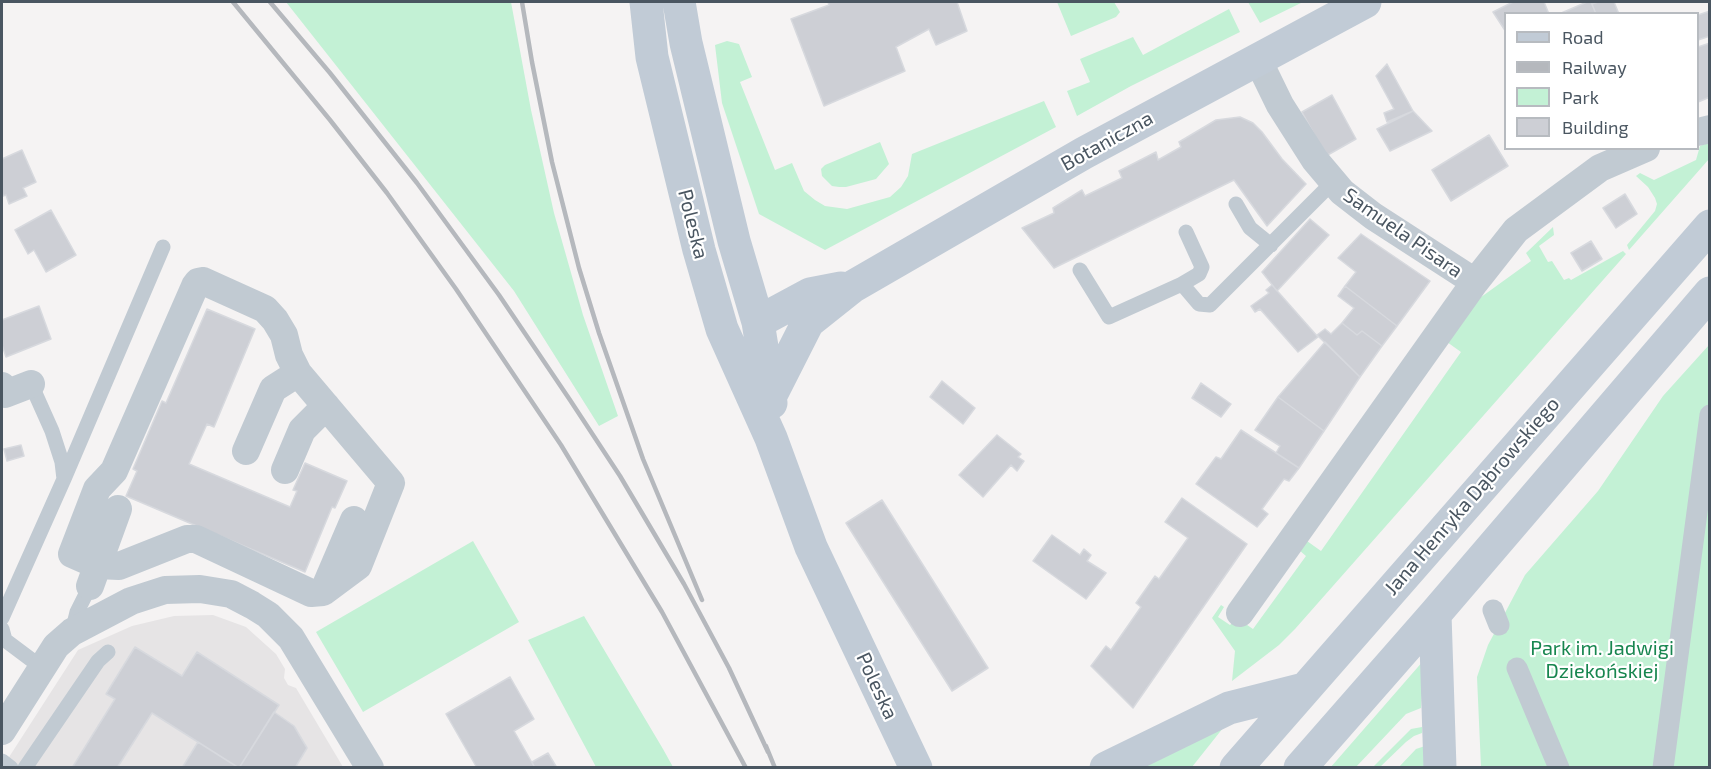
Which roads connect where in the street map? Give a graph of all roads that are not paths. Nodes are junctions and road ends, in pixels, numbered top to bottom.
1 (646, 2) edge
2 (679, 2) edge
3 (1365, 2) edge
4 (1258, 60) junction
5 (1641, 150) edge
6 (1333, 182) junction
7 (1236, 204) dead end
8 (1710, 226) edge
9 (1186, 232) dead end
10 (1271, 245) junction
11 (163, 247) dead end
12 (1080, 270) dead end
13 (1475, 282) junction
14 (1182, 284) junction
15 (852, 287) junction
16 (1710, 292) edge
17 (758, 322) junction
18 (808, 322) junction
19 (722, 329) junction
20 (298, 373) junction
21 (31, 384) joint
22 (2, 386) edge
23 (771, 395) junction
24 (326, 406) junction
25 (1710, 415) edge
26 (771, 438) junction
27 (246, 451) dead end
28 (285, 470) dead end
29 (64, 479) junction
30 (118, 509) dead end
31 (354, 519) dead end
32 (93, 575) junction
33 (323, 592) junction
34 (1240, 613) dead end
35 (1435, 614) junction
36 (2, 618) edge
37 (2, 628) edge
38 (72, 632) junction
39 (108, 652) dead end
40 (41, 667) junction
41 (1517, 668) dead end
42 (1304, 689) junction
43 (2, 731) edge
44 (2, 761) edge
45 (11, 768) edge
46 (25, 768) edge
47 (370, 768) edge
48 (916, 768) edge
49 (1106, 768) edge
50 (1236, 768) edge
51 (1300, 768) edge
52 (1440, 768) edge
53 (1559, 768) edge
54 (1663, 768) edge

1 - 19 main road, Poleska
2 - 17 main road, Poleska
3 - 4 main road, Botaniczna
4 - 6 street, Samuela Pisara
4 - 15 main road, Botaniczna
5 - 13 street
6 - 10 lane
6 - 13 street, Samuela Pisara
7 - 10 lane
8 - 42 main road, Jana Henryka Dąbrowskiego
9 - 14 lane
10 - 14 lane
11 - 29 lane
12 - 14 lane
13 - 34 street
15 - 17 main road, Botaniczna
15 - 18 main road, Botaniczna
16 - 35 main road
17 - 18 main road, Botaniczna
17 - 19 main road, Botaniczna
17 - 23 main road, Poleska
18 - 23 main road, Botaniczna
19 - 26 main road, Poleska
20 - 24 street
20 - 27 street
20 - 32 street
21 - 22 street
21 - 29 lane
23 - 26 main road, Poleska
24 - 28 street
24 - 33 street
25 - 54 street
26 - 48 main road, Poleska
29 - 36 lane
30 - 32 street
31 - 33 street
32 - 33 street
32 - 38 lane
35 - 51 main road
35 - 52 main road
37 - 40 lane
38 - 40 street
38 - 47 street
39 - 46 lane
40 - 43 street
41 - 53 street
42 - 49 main road
42 - 50 main road, Jana Henryka Dąbrowskiego
44 - 45 lane

